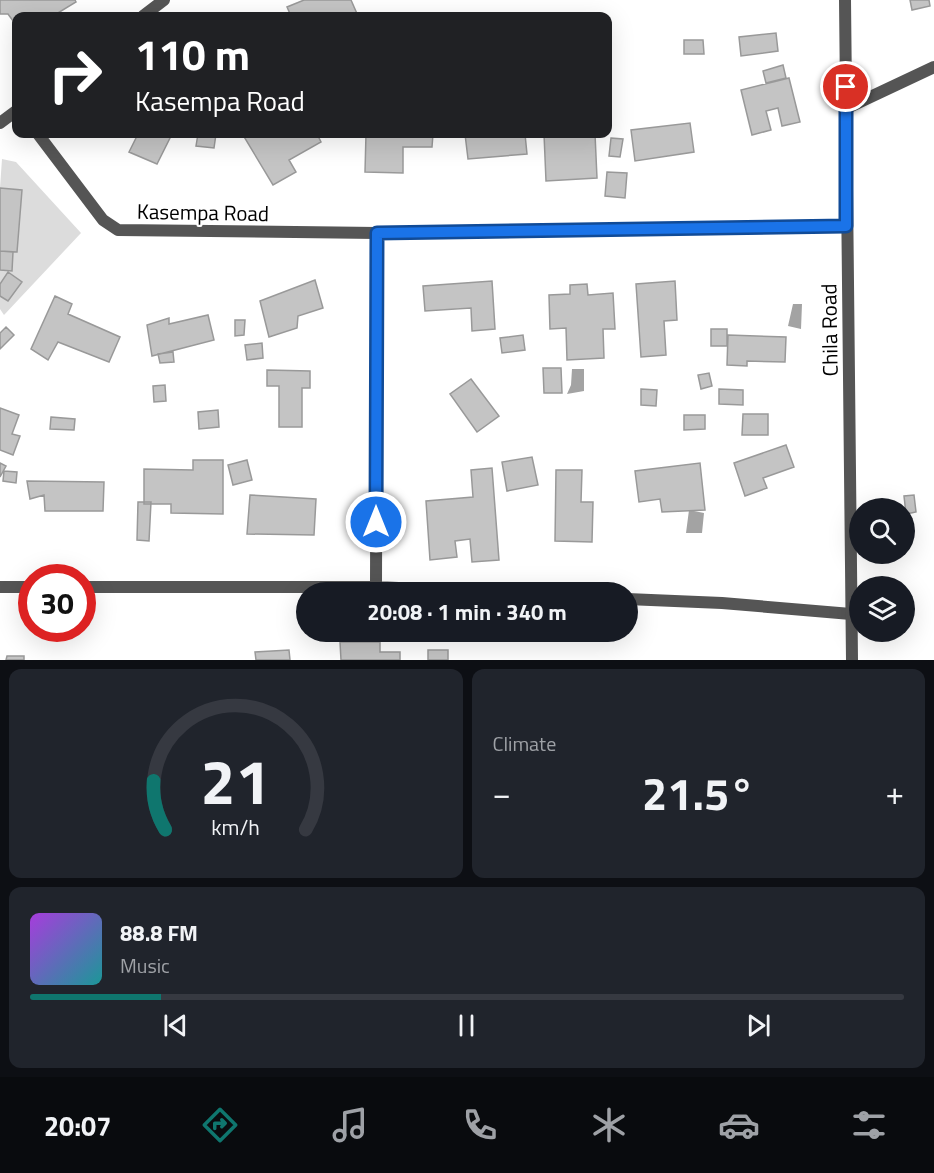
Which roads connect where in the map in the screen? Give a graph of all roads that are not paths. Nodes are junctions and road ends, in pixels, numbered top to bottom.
1 (164, 0) edge
2 (845, 0) edge
3 (148, 12) edge
4 (934, 67) edge
5 (847, 108) junction
6 (41, 138) edge
7 (846, 226) junction
8 (377, 233) junction
9 (851, 576) edge
10 (376, 582) edge
11 (0, 587) edge
12 (18, 587) edge
13 (96, 587) edge
14 (296, 587) edge
15 (638, 599) edge
16 (849, 614) edge
17 (852, 642) edge
18 (852, 660) edge

1 - 3 street
2 - 5 street, Chila Road
4 - 5 street
5 - 7 street, Chila Road
6 - 8 street, Kasempa Road
7 - 8 street, Kasempa Road
7 - 9 street, Chila Road
8 - 10 street
11 - 12 street
13 - 14 street
15 - 16 street
17 - 18 street, Chila Road

